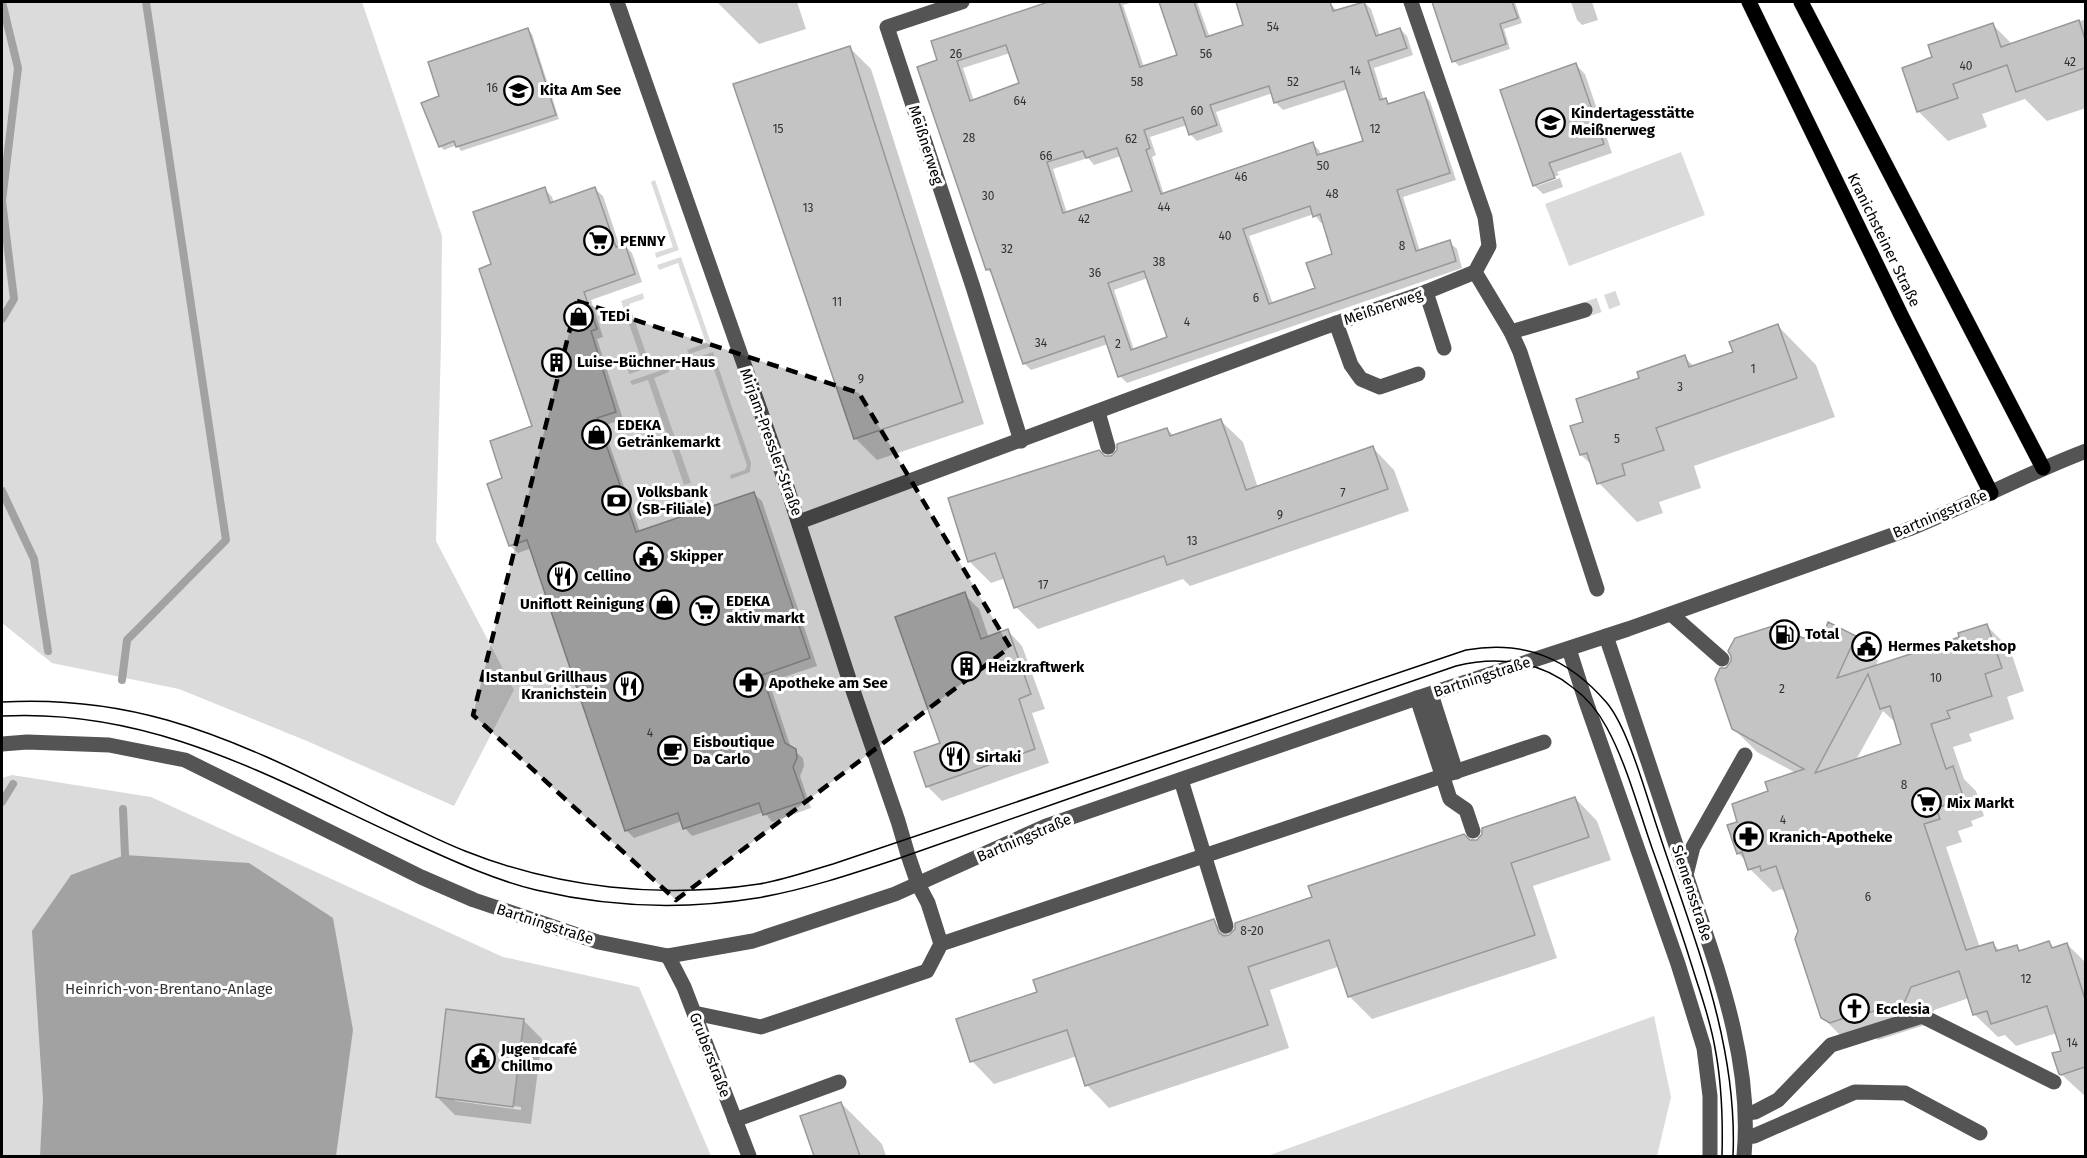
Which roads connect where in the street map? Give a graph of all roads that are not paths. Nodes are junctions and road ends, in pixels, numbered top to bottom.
1 (617, 2) edge
2 (962, 2) edge
3 (1411, 2) edge
4 (1749, 2) edge
5 (1801, 2) edge
6 (1475, 272) junction
7 (1426, 292) junction
8 (1585, 309) tunnel mouth
9 (1336, 323) junction
10 (1511, 332) junction
11 (1444, 348) dead end
12 (1418, 374) dead end
13 (1098, 412) junction
14 (1021, 441) junction
15 (1108, 447) dead end
16 (2085, 451) edge
17 (2043, 468) junction
18 (1990, 493) junction
19 (799, 522) junction
20 (1597, 589) dead end
21 (1671, 614) junction
22 (1606, 636) junction
23 (1569, 649) junction
24 (1722, 659) dead end
25 (1424, 696) junction
26 (1544, 742) dead end
27 (2, 744) edge
28 (1745, 755) dead end
29 (1450, 774) junction
30 (1180, 780) junction
31 (1473, 831) dead end
32 (1205, 855) junction
33 (1686, 875) junction
34 (918, 884) junction
35 (1227, 926) dead end
36 (940, 944) junction
37 (668, 956) junction
38 (694, 1013) junction
39 (839, 1082) dead end
40 (2054, 1082) dead end
41 (1746, 1113) junction
42 (735, 1120) junction
43 (1980, 1133) dead end
44 (1746, 1137) junction
45 (749, 1156) edge
46 (1710, 1156) edge
47 (1744, 1156) edge

1 - 19 street, Mirjam-Pressler-Straße
2 - 14 street, Meißnerweg
3 - 6 street
4 - 18 main road, Kranichsteiner Straße
5 - 17 main road
6 - 7 street, Meißnerweg
6 - 10 street
7 - 9 street, Meißnerweg
7 - 11 street
8 - 10 street
9 - 12 street
9 - 13 street, Meißnerweg
10 - 20 street
13 - 14 street, Meißnerweg
13 - 15 street
14 - 19 street, Meißnerweg
16 - 17 street, Bartningstraße
17 - 18 street, Bartningstraße
18 - 21 street, Bartningstraße
19 - 34 street, Mirjam-Pressler-Straße
21 - 22 street, Bartningstraße
21 - 24 street
22 - 23 street, Bartningstraße
22 - 33 street, Siemensstraße
23 - 25 street, Bartningstraße
23 - 46 street
25 - 29 street
25 - 30 street, Bartningstraße
26 - 29 street
27 - 37 street, Bartningstraße
28 - 33 street
29 - 31 street
29 - 32 street
30 - 32 street
30 - 34 street, Bartningstraße
32 - 35 street
32 - 36 street
33 - 41 street, Siemensstraße
34 - 36 street, Mirjam-Pressler-Straße
34 - 37 street, Bartningstraße
36 - 38 street
37 - 38 street, Gruberstraße
38 - 42 street, Gruberstraße
39 - 42 street
40 - 41 street
41 - 44 street, Siemensstraße
42 - 45 street, Gruberstraße
43 - 44 street
44 - 47 street, Siemensstraße

